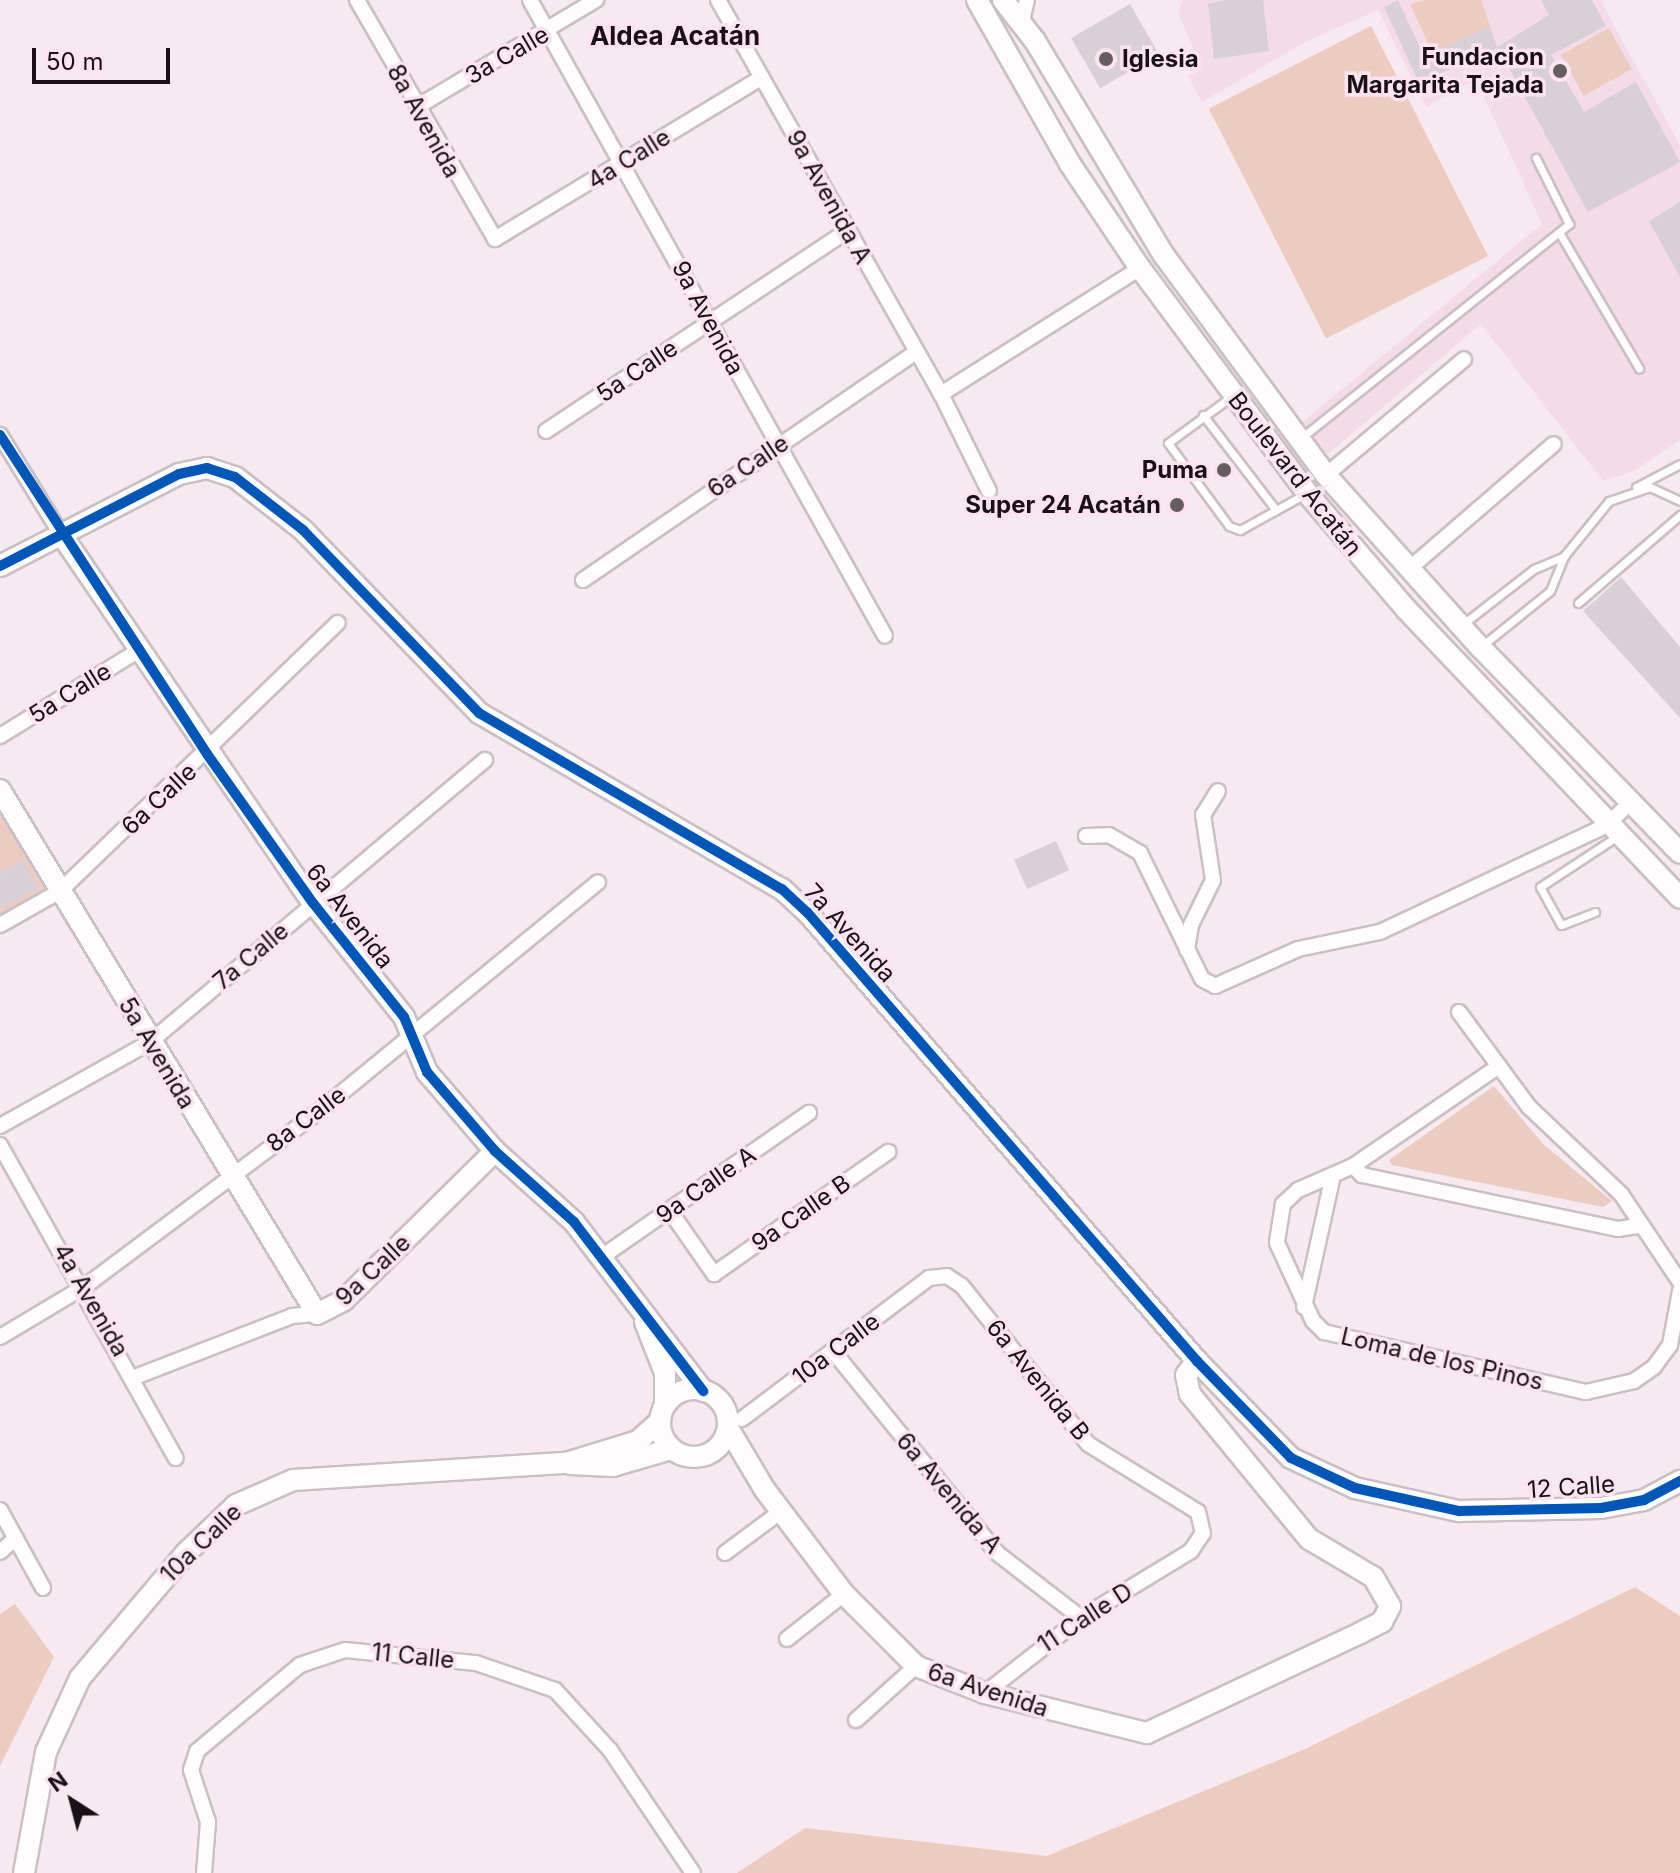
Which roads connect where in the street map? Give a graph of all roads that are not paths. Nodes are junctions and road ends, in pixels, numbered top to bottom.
1 (357, 0) edge
2 (530, 0) edge
3 (596, 0) edge
4 (718, 0) edge
5 (977, 0) edge
6 (1003, 0) edge
7 (1027, 0) edge
8 (1022, 21) junction
9 (549, 30) junction
10 (762, 77) junction
11 (417, 107) junction
12 (1536, 158) dead end
13 (623, 163) junction
14 (848, 230) junction
15 (1560, 234) junction
16 (495, 239) joint
17 (1140, 268) junction
18 (711, 322) junction
19 (914, 353) junction
20 (1464, 359) dead end
21 (1639, 368) dead end
22 (941, 394) junction
23 (1233, 395) junction
24 (1203, 415) junction
25 (546, 431) dead end
26 (0, 435) edge
27 (1299, 440) junction
28 (1554, 444) dead end
29 (776, 447) junction
30 (1680, 464) edge
31 (1326, 475) junction
32 (1635, 488) junction
33 (989, 491) dead end
34 (1307, 493) junction
35 (1680, 501) edge
36 (1276, 510) junction
37 (1680, 515) edge
38 (61, 534) junction
39 (1564, 556) junction
40 (0, 566) edge
41 (1409, 569) junction
42 (583, 580) dead end
43 (1578, 603) dead end
44 (338, 623) dead end
45 (1461, 626) junction
46 (885, 636) dead end
47 (1480, 647) junction
48 (141, 649) junction
49 (0, 736) edge
50 (207, 754) junction
51 (485, 760) dead end
52 (0, 790) edge
53 (1218, 791) dead end
54 (1630, 803) junction
55 (1612, 830) junction
56 (1086, 836) dead end
57 (1680, 853) edge
58 (598, 882) dead end
59 (60, 891) junction
60 (1680, 898) edge
61 (313, 903) junction
62 (1595, 912) dead end
63 (0, 925) edge
64 (1187, 950) junction
65 (1459, 1012) dead end
66 (408, 1039) junction
67 (150, 1042) junction
68 (1499, 1066) junction
69 (809, 1113) dead end
70 (0, 1126) edge
71 (0, 1145) edge
72 (495, 1151) junction
73 (888, 1152) dead end
74 (1353, 1166) junction
75 (1333, 1175) junction
76 (231, 1176) junction
77 (670, 1211) junction
78 (1642, 1225) junction
79 (603, 1256) junction
80 (929, 1278) joint
81 (1680, 1282) edge
82 (84, 1287) junction
83 (1680, 1291) edge
84 (634, 1292) junction
85 (1304, 1307) junction
86 (317, 1314) junction
87 (0, 1337) edge
88 (1675, 1345) edge
89 (833, 1351) junction
90 (1197, 1361) junction
91 (135, 1377) junction
92 (703, 1391) junction
93 (662, 1413) junction
94 (735, 1424) junction
95 (671, 1449) junction
96 (709, 1454) junction
97 (176, 1458) dead end
98 (566, 1463) junction
99 (1680, 1481) edge
100 (765, 1490) junction
101 (0, 1510) edge
102 (1459, 1511) joint
103 (780, 1512) junction
104 (16, 1538) junction
105 (1191, 1551) joint
106 (0, 1552) edge
107 (725, 1553) dead end
108 (43, 1588) dead end
109 (844, 1594) junction
110 (1081, 1618) junction
111 (787, 1639) dead end
112 (916, 1666) junction
113 (985, 1693) junction
114 (856, 1720) dead end
115 (24, 1873) edge
116 (204, 1873) edge
117 (693, 1873) edge

1 - 11 street, 8a Avenida
2 - 9 street, 9a Avenida
3 - 9 street, 3a Calle
4 - 10 street, 9a Avenida A
5 - 17 street, Boulevard Acatán
6 - 8 street, Boulevard Acatán
7 - 8 street
8 - 27 street, Boulevard Acatán
9 - 11 street, 3a Calle
9 - 13 street, 9a Avenida
10 - 13 street, 4a Calle
10 - 14 street, 9a Avenida A
11 - 16 street, 8a Avenida
12 - 15 lane
13 - 16 street, 4a Calle
13 - 18 street, 9a Avenida
14 - 18 street, 5a Calle
14 - 19 street, 9a Avenida A
15 - 21 lane
15 - 27 lane
17 - 22 street
17 - 23 street, Boulevard Acatán
18 - 25 street, 5a Calle
18 - 29 street, 9a Avenida
19 - 22 street, 9a Avenida A
19 - 29 street, 6a Calle
20 - 31 street
22 - 33 street
23 - 24 lane
23 - 34 street, Boulevard Acatán
24 - 36 lane
24 - 36 lane
26 - 38 street, 6a Avenida
27 - 31 street, Boulevard Acatán
28 - 41 street
29 - 42 street, 6a Calle
29 - 46 street, 9a Avenida
30 - 32 lane
31 - 41 street, Boulevard Acatán
32 - 35 lane
32 - 39 lane
34 - 36 lane
34 - 55 street, Boulevard Acatán
37 - 43 lane
38 - 40 street
38 - 48 street, 6a Avenida
38 - 90 street, 7a Avenida
39 - 45 lane
39 - 47 lane
41 - 45 street, Boulevard Acatán
44 - 50 street, 6a Calle
45 - 47 street, Boulevard Acatán
47 - 54 street, Boulevard Acatán
48 - 49 street, 5a Calle
48 - 50 street, 6a Avenida
50 - 59 street, 6a Calle
50 - 61 street, 6a Avenida
51 - 61 street, 7a Calle
52 - 59 street, 5a Avenida
53 - 64 street
54 - 55 street
54 - 57 street, Boulevard Acatán
55 - 60 street, Boulevard Acatán
55 - 62 lane
55 - 64 street
56 - 64 street
58 - 66 street, 8a Calle
59 - 63 street, 6a Calle
59 - 67 street, 5a Avenida
61 - 66 street, 6a Avenida
61 - 67 street, 7a Calle
65 - 68 street
66 - 72 street, 6a Avenida
66 - 76 street, 8a Calle
67 - 70 street, 7a Calle
67 - 76 street, 5a Avenida
68 - 74 street, Loma de los Pinos
68 - 78 street
69 - 77 street, 9a Calle A
71 - 82 street, 4a Avenida
72 - 79 street, 6a Avenida
72 - 86 street, 9a Calle
73 - 77 street, 9a Calle B
74 - 75 street, Loma de los Pinos
74 - 78 street
75 - 85 street
75 - 85 street, Loma de los Pinos
76 - 82 street, 8a Calle
76 - 86 street, 5a Avenida
77 - 79 street, 9a Calle A
78 - 81 street
79 - 84 street, 6a Avenida
80 - 89 street, 10a Calle
80 - 105 street, 6a Avenida B
82 - 87 street, 8a Calle
82 - 91 street, 4a Avenida
83 - 88 street, Loma de los Pinos
84 - 92 street, 6a Avenida
84 - 93 street, 6a Avenida
85 - 88 street, Loma de los Pinos
86 - 91 street, 9a Calle
89 - 94 street, 10a Calle
89 - 110 street, 6a Avenida A
90 - 102 street, 7a Avenida
90 - 113 street, 6a Avenida
91 - 97 street, 4a Avenida
92 - 93 street
92 - 94 street
93 - 95 street
93 - 98 street, 10a Calle
94 - 96 street
94 - 100 street, 6a Avenida
95 - 96 street
95 - 98 street, 10a Calle
96 - 100 street, 6a Avenida
98 - 115 street, 10a Calle
99 - 102 street, 12 Calle
100 - 103 street, 6a Avenida
101 - 104 street
103 - 107 street
103 - 109 street, 6a Avenida
104 - 106 street
104 - 108 street
105 - 110 street, 11 Calle D
109 - 111 street
109 - 112 street, 6a Avenida
110 - 113 street, 11 Calle D
112 - 113 street, 6a Avenida
112 - 114 street
116 - 117 street, 11 Calle

